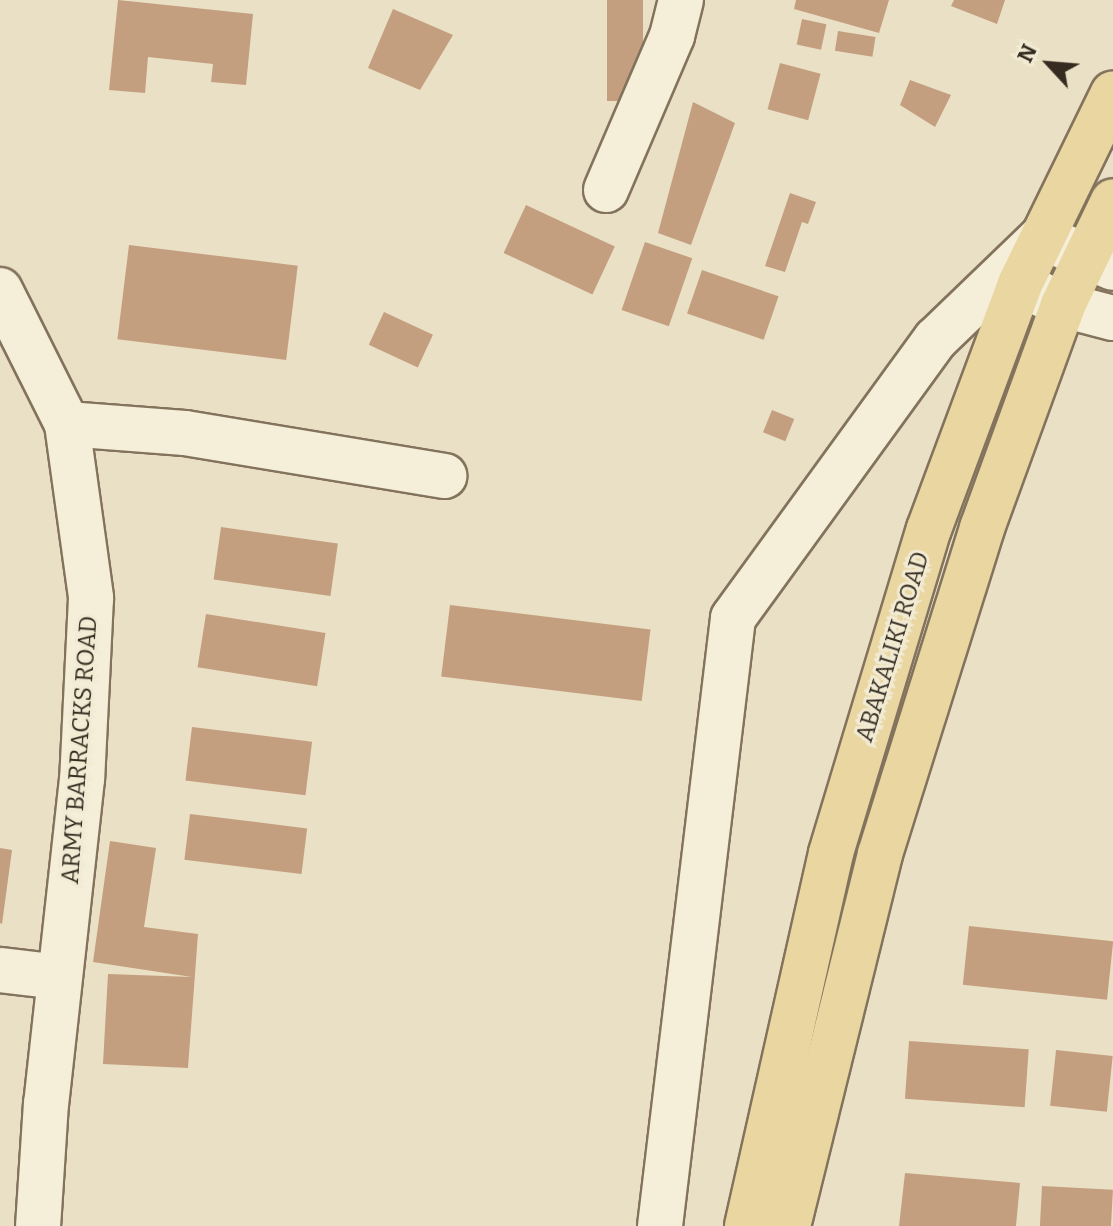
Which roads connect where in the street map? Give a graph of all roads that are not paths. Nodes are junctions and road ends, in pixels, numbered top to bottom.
1 (681, 0) edge
2 (1113, 93) edge
3 (606, 190) dead end
4 (1113, 201) edge
5 (1042, 237) junction
6 (1098, 262) edge
7 (1020, 284) junction
8 (0, 290) edge
9 (1063, 305) junction
10 (1113, 318) edge
11 (67, 424) junction
12 (444, 476) dead end
13 (0, 970) edge
14 (60, 977) junction
15 (38, 1226) edge
16 (660, 1226) edge
17 (747, 1226) edge
18 (788, 1226) edge

1 - 3 street
2 - 5 main road, ABAKALIKI ROAD
4 - 6 main road, ABAKALIKI ROAD
5 - 6 street
5 - 7 main road, ABAKALIKI ROAD
5 - 16 street
6 - 9 main road, ABAKALIKI ROAD
7 - 9 street
7 - 17 main road, ABAKALIKI ROAD
8 - 11 street, ARMY BARRACKS ROAD
9 - 10 street
9 - 18 main road, ABAKALIKI ROAD
11 - 12 street
11 - 14 street, ARMY BARRACKS ROAD
13 - 14 street
14 - 15 street, ARMY BARRACKS ROAD

